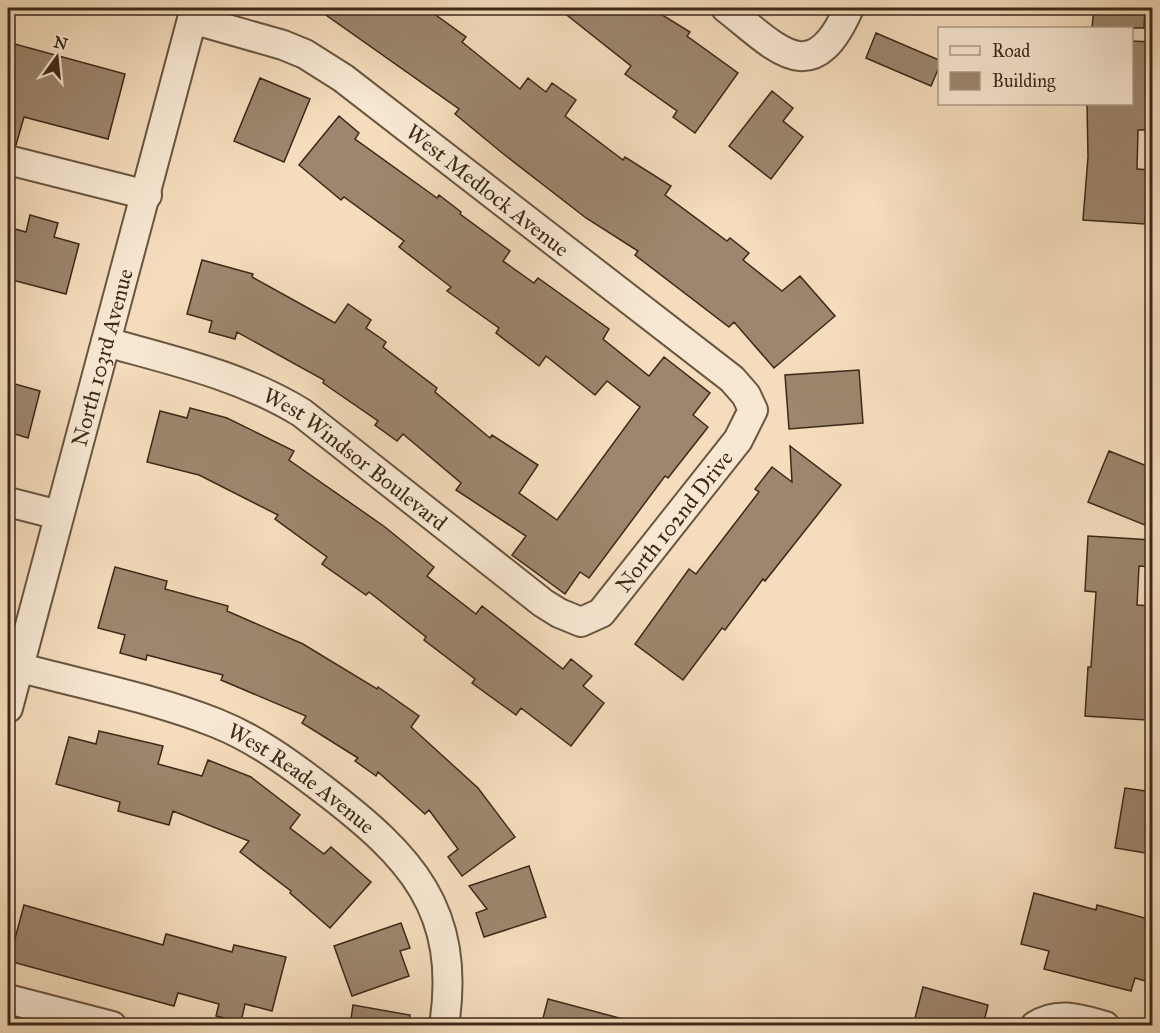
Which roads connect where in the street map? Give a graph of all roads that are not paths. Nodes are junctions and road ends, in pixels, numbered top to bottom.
1 (726, 8) edge
2 (849, 8) edge
3 (193, 13) edge
4 (8, 160) edge
5 (147, 195) junction
6 (106, 342) junction
7 (753, 410) joint
8 (8, 502) edge
9 (60, 515) junction
10 (581, 622) joint
11 (18, 667) junction
12 (8, 708) edge
13 (8, 999) edge
14 (1040, 1023) edge
15 (112, 1026) edge
16 (444, 1026) edge
17 (1105, 1026) edge

1 - 2 street
3 - 5 street, North 103rd Avenue
3 - 7 street, West Medlock Avenue
4 - 5 street
5 - 6 street, North 103rd Avenue
6 - 9 street, North 103rd Avenue
6 - 10 street, West Windsor Boulevard
7 - 10 street, North 102nd Drive
8 - 9 street
9 - 11 street, North 103rd Avenue
11 - 12 street, North 103rd Avenue
11 - 16 street, West Reade Avenue
13 - 15 street
14 - 17 street

